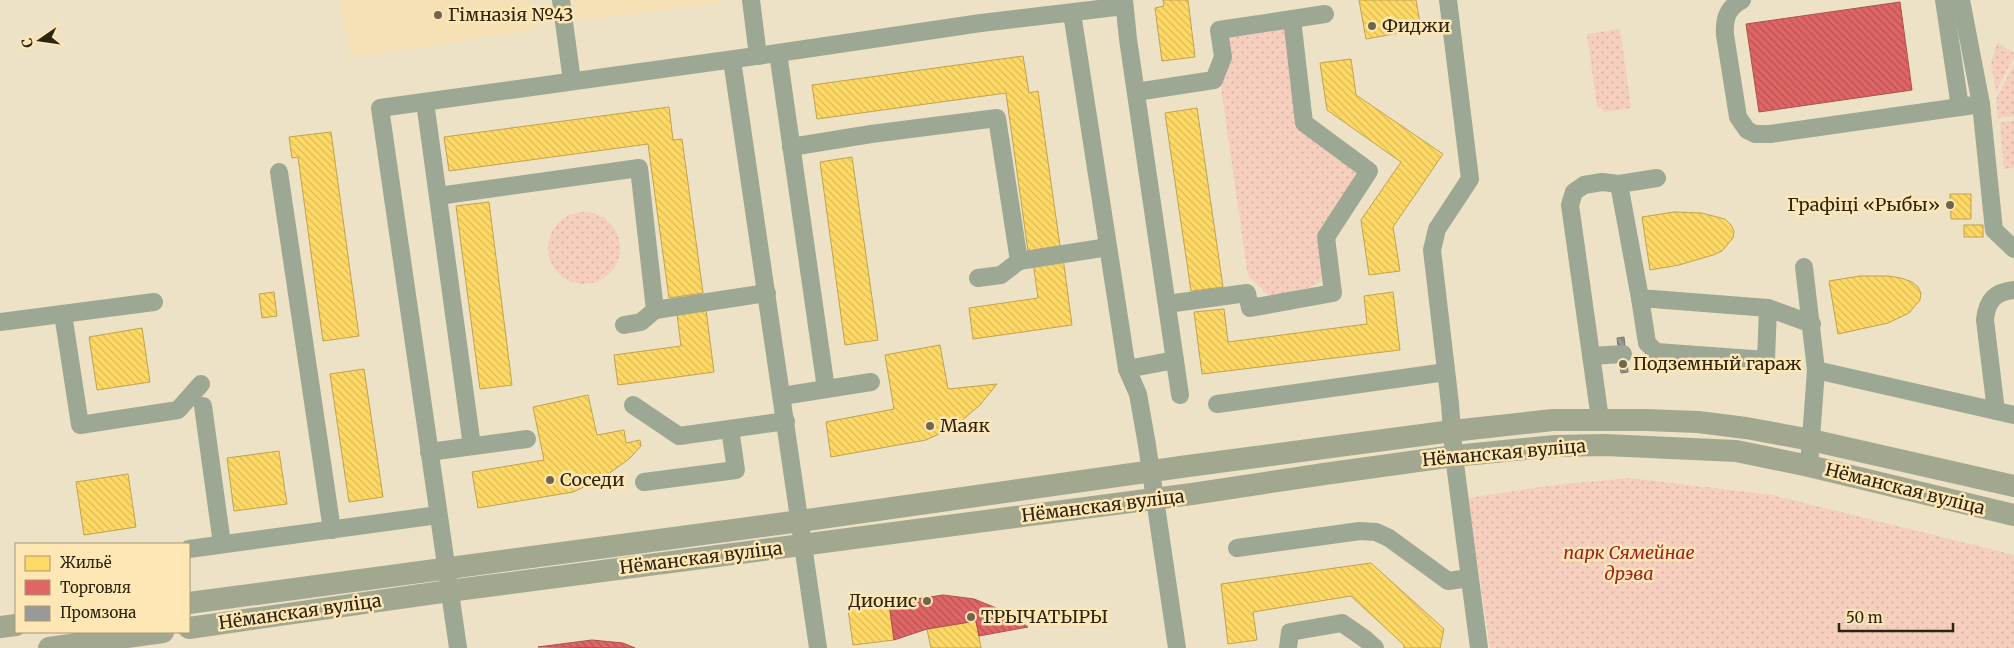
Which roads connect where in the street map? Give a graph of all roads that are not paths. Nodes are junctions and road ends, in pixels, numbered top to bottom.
1 (561, 0) edge
2 (751, 0) edge
3 (1448, 0) edge
4 (1742, 0) edge
5 (1944, 0) edge
6 (1961, 0) edge
7 (1124, 3) edge
8 (1072, 13) junction
9 (1325, 14) dead end
10 (1292, 19) junction
11 (778, 53) junction
12 (758, 56) junction
13 (732, 60) junction
14 (572, 82) junction
15 (1136, 92) junction
16 (425, 102) junction
17 (1981, 104) junction
18 (1960, 107) junction
19 (791, 147) junction
20 (279, 172) dead end
21 (1657, 178) dead end
22 (1619, 184) junction
23 (438, 196) junction
24 (1108, 246) junction
25 (2014, 249) edge
26 (1019, 261) junction
27 (1804, 267) dead end
28 (978, 278) dead end
29 (2014, 290) edge
30 (767, 294) junction
31 (1640, 298) junction
32 (154, 302) dead end
33 (1167, 304) junction
34 (1768, 308) junction
35 (655, 310) junction
36 (63, 314) junction
37 (0, 322) edge
38 (1812, 324) junction
39 (624, 325) dead end
40 (1623, 354) dead end
41 (1591, 356) junction
42 (1175, 360) junction
43 (1127, 369) junction
44 (1816, 370) junction
45 (1446, 372) junction
46 (871, 382) dead end
47 (202, 384) dead end
48 (826, 390) junction
49 (1180, 395) dead end
50 (782, 396) junction
51 (1217, 404) dead end
52 (633, 405) dead end
53 (203, 406) dead end
54 (1996, 411) junction
55 (2014, 415) edge
56 (1600, 419) junction
57 (786, 421) junction
58 (730, 429) junction
59 (1452, 431) junction
60 (527, 439) dead end
61 (1811, 440) junction
62 (472, 446) junction
63 (429, 452) junction
64 (1454, 456) junction
65 (1809, 466) junction
66 (1152, 472) junction
67 (644, 482) dead end
68 (2014, 486) edge
69 (1156, 499) junction
70 (438, 515) junction
71 (2014, 515) edge
72 (800, 521) junction
73 (332, 530) junction
74 (222, 544) junction
75 (803, 545) junction
76 (1237, 548) dead end
77 (190, 549) edge
78 (446, 569) junction
79 (1470, 578) junction
80 (448, 591) junction
81 (190, 603) edge
82 (15, 625) edge
83 (0, 627) edge
84 (190, 628) edge
85 (156, 633) edge
86 (49, 648) edge
87 (458, 648) edge
88 (818, 648) edge
89 (1177, 648) edge
90 (1288, 648) edge
91 (1375, 648) edge
92 (1479, 648) edge

1 - 14 lane
2 - 12 lane
3 - 45 lane
4 - 18 lane
5 - 18 lane
6 - 17 lane
7 - 8 lane
7 - 15 lane
8 - 11 lane
8 - 24 lane
9 - 10 lane
10 - 15 lane
10 - 33 lane
11 - 12 lane
11 - 19 lane
12 - 13 lane
13 - 14 lane
13 - 30 lane
14 - 16 lane
15 - 33 lane
16 - 23 lane
16 - 63 lane
17 - 18 lane
17 - 25 lane
19 - 26 lane
19 - 48 lane
20 - 73 lane
21 - 22 lane
22 - 31 lane
22 - 41 lane
23 - 35 lane
23 - 62 lane
24 - 26 lane
24 - 43 lane
26 - 28 lane
27 - 38 lane
29 - 54 lane
30 - 35 lane
30 - 50 lane
31 - 34 lane
31 - 34 lane
32 - 36 lane
33 - 42 lane
34 - 38 lane
35 - 39 lane
36 - 37 lane
36 - 47 lane
38 - 44 lane
40 - 41 lane
41 - 56 lane
42 - 43 lane
42 - 49 lane
43 - 66 lane
44 - 54 lane
44 - 61 lane
45 - 51 lane
45 - 59 lane
46 - 48 lane
48 - 50 lane
50 - 57 lane
52 - 58 lane
53 - 74 lane
54 - 55 lane
56 - 59 main road, Нёманская вуліца
56 - 61 main road, Нёманская вуліца
57 - 58 lane
57 - 72 lane
58 - 67 lane
59 - 64 lane
59 - 66 main road, Нёманская вуліца
60 - 62 lane
61 - 65 lane
61 - 68 main road, Нёманская вуліца
62 - 63 lane
63 - 70 lane
64 - 65 main road, Нёманская вуліца
64 - 69 main road, Нёманская вуліца
64 - 79 lane
65 - 71 main road, Нёманская вуліца
66 - 69 lane
66 - 72 main road, Нёманская вуліца
69 - 75 main road, Нёманская вуліца
69 - 89 lane
70 - 73 lane
70 - 78 lane
72 - 75 lane
72 - 78 main road, Нёманская вуліца
73 - 74 lane
74 - 77 lane
75 - 80 main road, Нёманская вуліца
75 - 88 lane
76 - 79 lane
78 - 80 lane
78 - 81 main road, Нёманская вуліца
79 - 92 lane
80 - 84 main road, Нёманская вуліца
80 - 87 lane
82 - 83 main road
85 - 86 main road
90 - 91 lane

